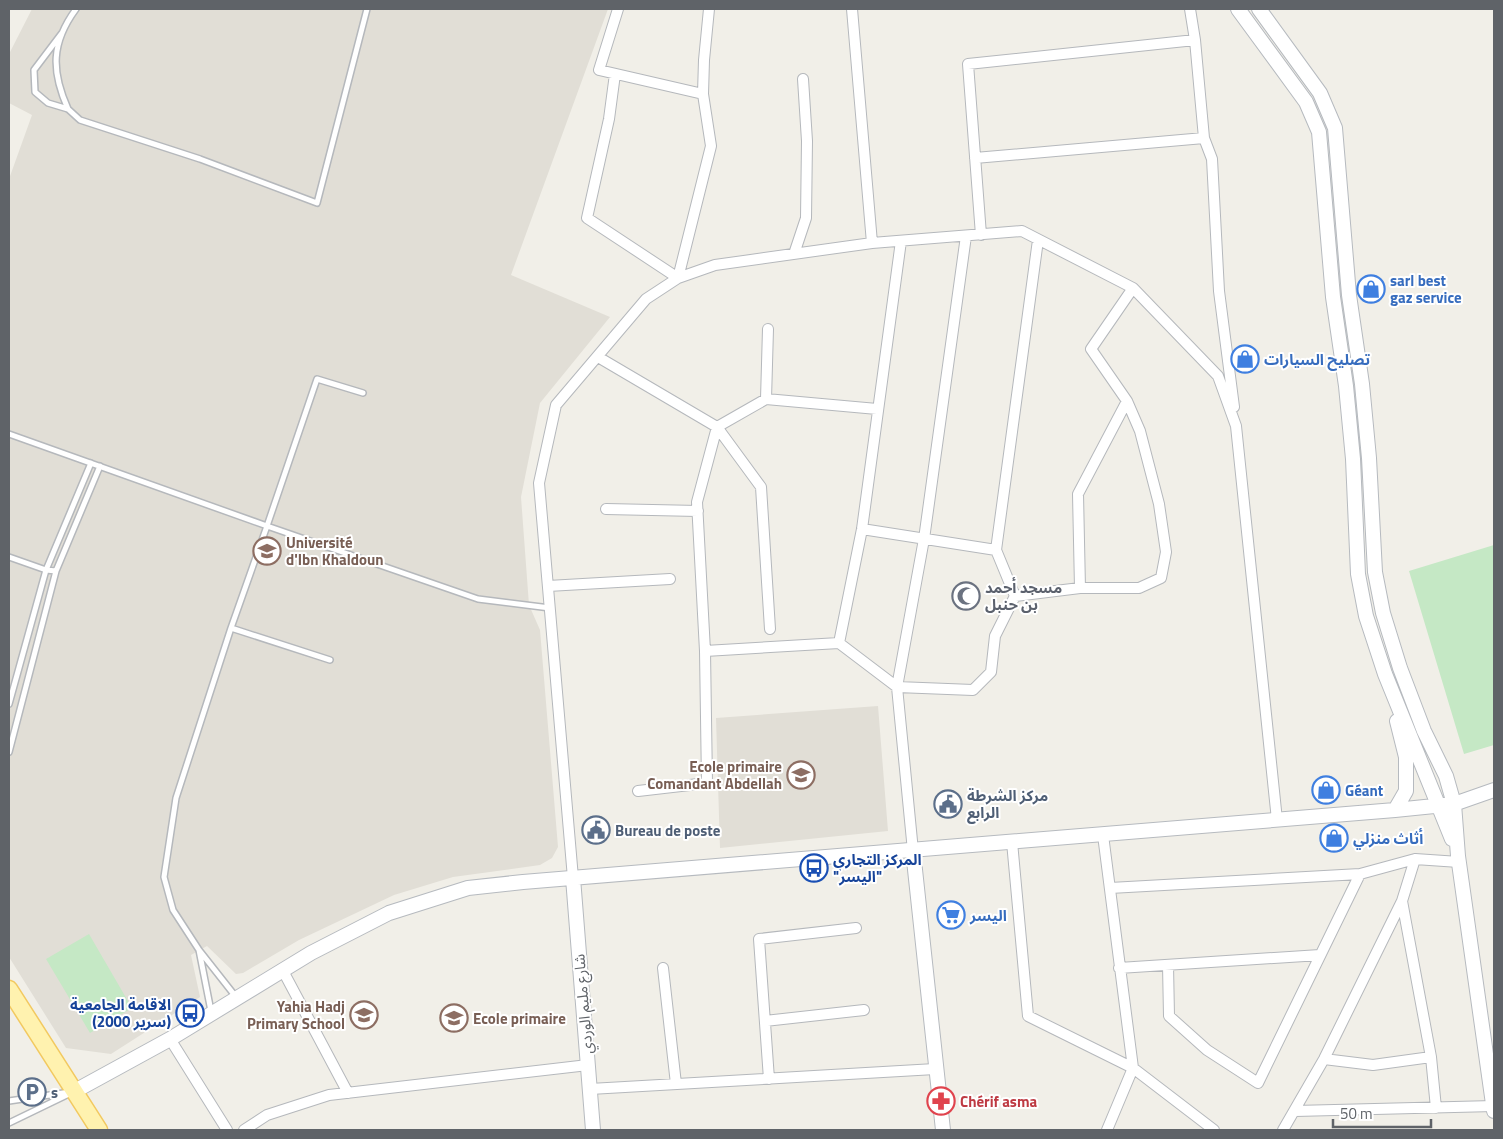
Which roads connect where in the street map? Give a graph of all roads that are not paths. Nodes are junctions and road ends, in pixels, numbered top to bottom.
1 (76, 9) edge
2 (367, 9) edge
3 (618, 9) edge
4 (709, 9) edge
5 (852, 9) edge
6 (1190, 9) edge
7 (1238, 9) edge
8 (1258, 9) edge
9 (62, 33) junction
10 (1196, 40) junction
11 (615, 74) junction
12 (803, 79) dead end
13 (1320, 93) junction
14 (703, 94) junction
15 (1306, 102) junction
16 (68, 109) junction
17 (1204, 138) junction
18 (975, 158) junction
19 (981, 235) junction
20 (966, 236) junction
21 (1038, 240) junction
22 (901, 241) junction
23 (872, 243) junction
24 (794, 254) junction
25 (678, 278) junction
26 (1133, 288) junction
27 (768, 330) dead end
28 (598, 357) junction
29 (363, 393) dead end
30 (766, 399) junction
31 (1127, 401) junction
32 (877, 409) junction
33 (1236, 426) junction
34 (717, 427) junction
35 (9, 434) edge
36 (92, 463) junction
37 (100, 466) junction
38 (606, 509) dead end
39 (698, 511) junction
40 (267, 526) junction
41 (862, 529) junction
42 (924, 539) junction
43 (996, 550) junction
44 (9, 557) edge
45 (46, 570) junction
46 (56, 571) junction
47 (670, 579) dead end
48 (548, 586) junction
49 (1080, 588) junction
50 (1015, 596) junction
51 (550, 608) junction
52 (1383, 612) junction
53 (1366, 616) junction
54 (231, 628) junction
55 (770, 630) dead end
56 (838, 643) junction
57 (705, 652) junction
58 (330, 660) dead end
59 (1388, 683) junction
60 (897, 687) junction
61 (9, 704) edge
62 (9, 752) edge
63 (1494, 790) edge
64 (638, 791) dead end
65 (1454, 804) junction
66 (1440, 806) junction
67 (1396, 810) junction
68 (1277, 820) junction
69 (1103, 835) junction
70 (1012, 842) junction
71 (913, 851) junction
72 (1415, 859) junction
73 (1459, 859) junction
74 (1360, 874) junction
75 (573, 878) junction
76 (1110, 888) junction
77 (1402, 901) junction
78 (856, 928) dead end
79 (199, 950) junction
80 (1320, 955) junction
81 (1168, 965) junction
82 (664, 968) dead end
83 (1119, 968) junction
84 (282, 969) junction
85 (9, 990) edge
86 (236, 997) junction
87 (864, 1010) dead end
88 (211, 1013) junction
89 (765, 1021) junction
90 (170, 1039) junction
91 (1431, 1057) junction
92 (1324, 1059) junction
93 (588, 1065) junction
94 (1134, 1068) junction
95 (935, 1069) junction
96 (769, 1079) junction
97 (676, 1084) junction
98 (1493, 1086) edge
99 (590, 1089) junction
100 (75, 1091) junction
101 (348, 1093) junction
102 (9, 1101) edge
103 (1494, 1106) edge
104 (1436, 1108) junction
105 (1295, 1110) junction
106 (1494, 1111) edge
107 (9, 1123) edge
108 (98, 1130) edge
109 (227, 1130) edge
110 (244, 1130) edge
111 (593, 1130) edge
112 (942, 1130) edge
113 (1107, 1130) edge
114 (1214, 1130) edge
115 (1283, 1130) edge

1 - 9 lane
2 - 16 lane
3 - 11 street
4 - 14 street
5 - 23 street
6 - 10 street
7 - 15 street
8 - 13 street
9 - 16 lane
9 - 16 lane
10 - 17 street
10 - 18 street
11 - 14 street
11 - 25 street
12 - 24 street
13 - 15 street
13 - 52 street
14 - 25 street
15 - 53 street
17 - 18 street
17 - 33 street
18 - 19 street
19 - 20 street
19 - 21 street
20 - 22 street
20 - 42 street
21 - 26 street
21 - 43 street
22 - 23 street
22 - 32 street
23 - 24 street
24 - 25 street
25 - 28 street
26 - 31 street
26 - 33 street
27 - 30 street
28 - 34 street
28 - 48 street
29 - 40 lane
30 - 32 street
30 - 34 street
31 - 49 street
31 - 49 street
32 - 41 street
33 - 68 street
34 - 39 street
34 - 55 street
35 - 36 lane
36 - 37 lane
36 - 45 lane
37 - 40 lane
37 - 46 lane
38 - 39 street
39 - 57 street
40 - 51 lane
40 - 54 lane
41 - 42 street
41 - 56 street
42 - 43 street
42 - 60 street
43 - 50 street
44 - 45 lane
45 - 46 lane
45 - 61 lane
46 - 62 lane
47 - 48 street
48 - 51 street
49 - 50 street
50 - 60 street
51 - 75 street
52 - 53 street
52 - 65 street
53 - 59 street
54 - 58 lane
54 - 79 lane
56 - 57 street
56 - 60 street
57 - 64 street
59 - 66 street
59 - 67 street
60 - 71 street
63 - 65 street
65 - 66 street
65 - 73 street
66 - 67 street
66 - 73 street
67 - 68 street
68 - 69 street
69 - 70 street
69 - 76 street
70 - 71 street
70 - 94 street
71 - 75 street
71 - 95 street
72 - 73 street
72 - 74 street
72 - 77 street
73 - 98 street
74 - 76 street
74 - 80 street
75 - 84 street
75 - 93 street, شارع مليم الوردي
76 - 83 street
77 - 91 street
77 - 92 street
78 - 89 street
79 - 86 lane
79 - 88 lane
80 - 81 street
80 - 81 street
81 - 83 street
82 - 97 street
83 - 94 street
84 - 86 street
84 - 101 street
85 - 100 main road
86 - 88 street
87 - 89 street
88 - 90 street
89 - 96 street
90 - 100 street
90 - 109 street
91 - 92 street
91 - 104 street
92 - 105 street
93 - 99 street, شارع مليم الوردي
93 - 101 street
94 - 113 street
94 - 114 street
95 - 96 street
95 - 112 street
96 - 97 street
97 - 99 street
98 - 103 street
99 - 111 street, شارع مليم الوردي
100 - 102 lane
100 - 107 lane
100 - 108 main road
101 - 110 street
103 - 104 street
103 - 106 street
104 - 105 street
105 - 115 street

